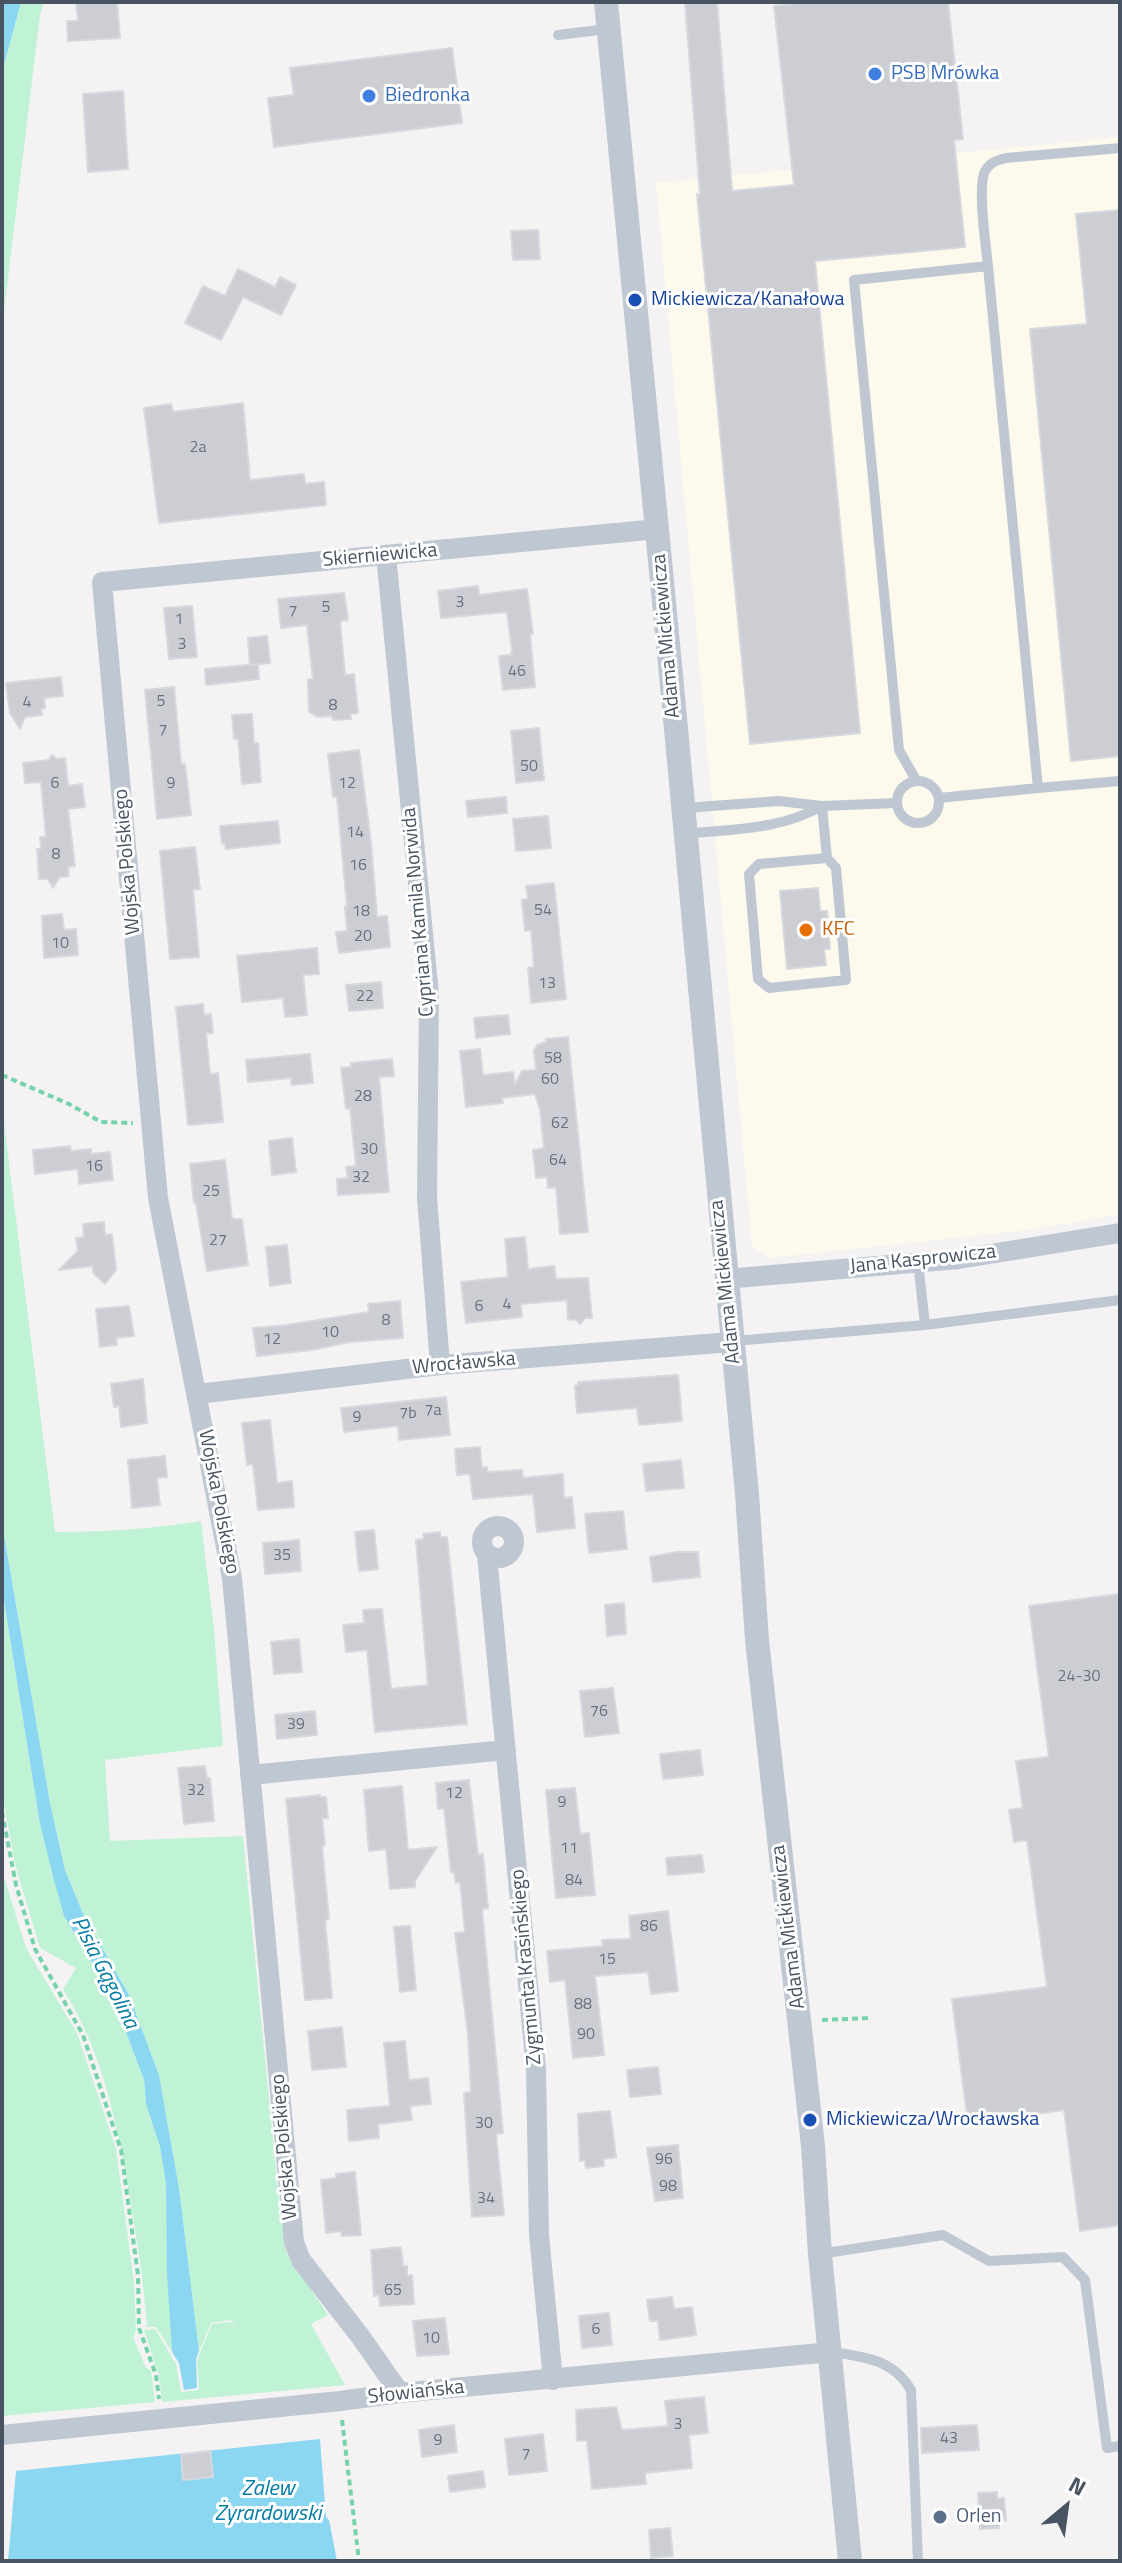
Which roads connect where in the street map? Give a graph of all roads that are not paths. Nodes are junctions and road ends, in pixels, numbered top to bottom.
1 (606, 2) edge
2 (609, 29) junction
3 (558, 35) dead end
4 (1120, 148) edge
5 (988, 266) junction
6 (658, 529) junction
7 (386, 555) junction
8 (102, 582) joint
9 (916, 780) junction
10 (1120, 781) edge
11 (1038, 788) junction
12 (939, 798) junction
13 (897, 803) junction
14 (822, 806) junction
15 (683, 809) junction
16 (685, 834) junction
17 (827, 858) junction
18 (1120, 1233) edge
19 (918, 1262) junction
20 (725, 1279) junction
21 (1120, 1300) edge
22 (925, 1325) junction
23 (732, 1342) junction
24 (440, 1365) junction
25 (198, 1394) junction
26 (487, 1555) dead end
27 (506, 1750) junction
28 (250, 1775) junction
29 (820, 2254) junction
30 (831, 2352) junction
31 (553, 2380) junction
32 (400, 2393) junction
33 (2, 2435) edge
34 (1120, 2446) edge
35 (850, 2561) edge
36 (918, 2561) edge

1 - 2 street, Adama Mickiewicza
2 - 3 lane
2 - 6 street, Adama Mickiewicza
4 - 5 lane
5 - 9 lane
5 - 11 lane
6 - 7 street, Skierniewicka
6 - 15 street, Adama Mickiewicza
7 - 8 street, Skierniewicka
7 - 24 street, Cypriana Kamila Norwida
8 - 25 street, Wojska Polskiego
9 - 12 lane
9 - 13 lane
10 - 11 lane
11 - 12 lane
12 - 13 lane
13 - 14 lane
14 - 15 lane
14 - 16 lane
14 - 17 lane
15 - 16 street, Adama Mickiewicza
16 - 20 street, Adama Mickiewicza
17 - 17 lane
18 - 19 street, Jana Kasprowicza
19 - 20 street, Jana Kasprowicza
19 - 22 lane
20 - 23 street, Adama Mickiewicza
21 - 22 lane
22 - 23 lane
23 - 24 street, Wrocławska
23 - 29 street, Adama Mickiewicza
24 - 25 street, Wrocławska
25 - 28 street, Wojska Polskiego
26 - 27 street, Zygmunta Krasińskiego
27 - 28 street
27 - 31 street, Zygmunta Krasińskiego
28 - 32 street, Wojska Polskiego
29 - 30 street, Adama Mickiewicza
29 - 34 lane
30 - 31 street, Słowiańska
30 - 35 street, Adama Mickiewicza
30 - 36 lane
31 - 32 street, Słowiańska
32 - 33 street, Słowiańska

